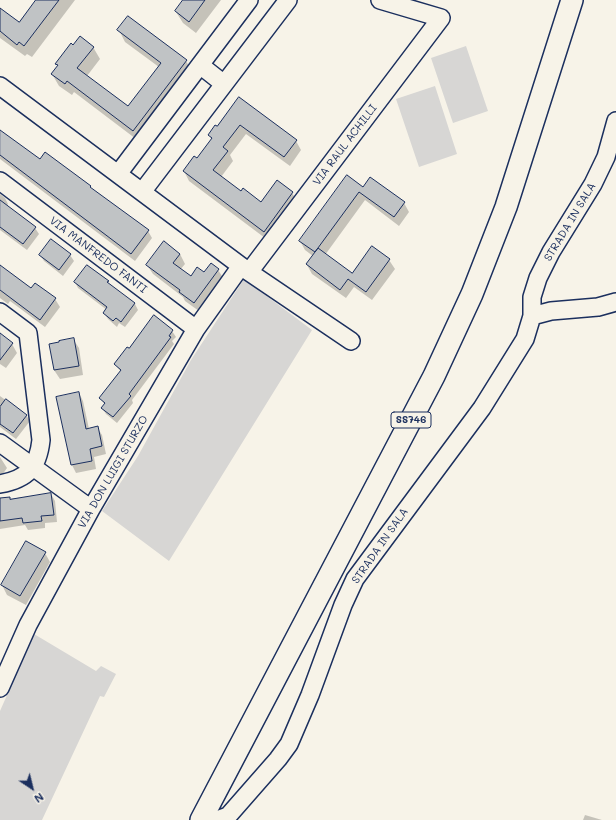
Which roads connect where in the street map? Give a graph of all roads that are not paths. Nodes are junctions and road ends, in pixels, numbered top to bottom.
1 (249, 0) edge
2 (288, 0) edge
3 (380, 0) edge
4 (572, 0) edge
5 (200, 65) junction
6 (224, 84) junction
7 (0, 86) edge
8 (615, 127) edge
9 (118, 174) junction
10 (0, 181) edge
11 (142, 192) junction
12 (245, 269) junction
13 (616, 302) edge
14 (0, 312) edge
15 (532, 316) junction
16 (196, 329) junction
17 (351, 341) dead end
18 (0, 443) edge
19 (33, 468) junction
20 (0, 484) edge
21 (91, 509) junction
22 (0, 688) edge
23 (201, 820) edge
24 (217, 820) edge

1 - 5 street
2 - 6 street
3 - 12 street, VIA RAUL ACHILLI
4 - 23 main road, SS746
5 - 6 street
5 - 9 street
6 - 11 street
7 - 9 street
8 - 15 street, STRADA IN SALA
9 - 11 street
10 - 16 street, VIA MANFREDO FANTI
11 - 12 street
12 - 16 street, VIA DON LUIGI STURZO
12 - 17 street
13 - 15 street
14 - 19 street
15 - 24 street, STRADA IN SALA
16 - 21 street, VIA DON LUIGI STURZO
18 - 19 street
19 - 20 street
19 - 21 street
21 - 22 street, VIA DON LUIGI STURZO

